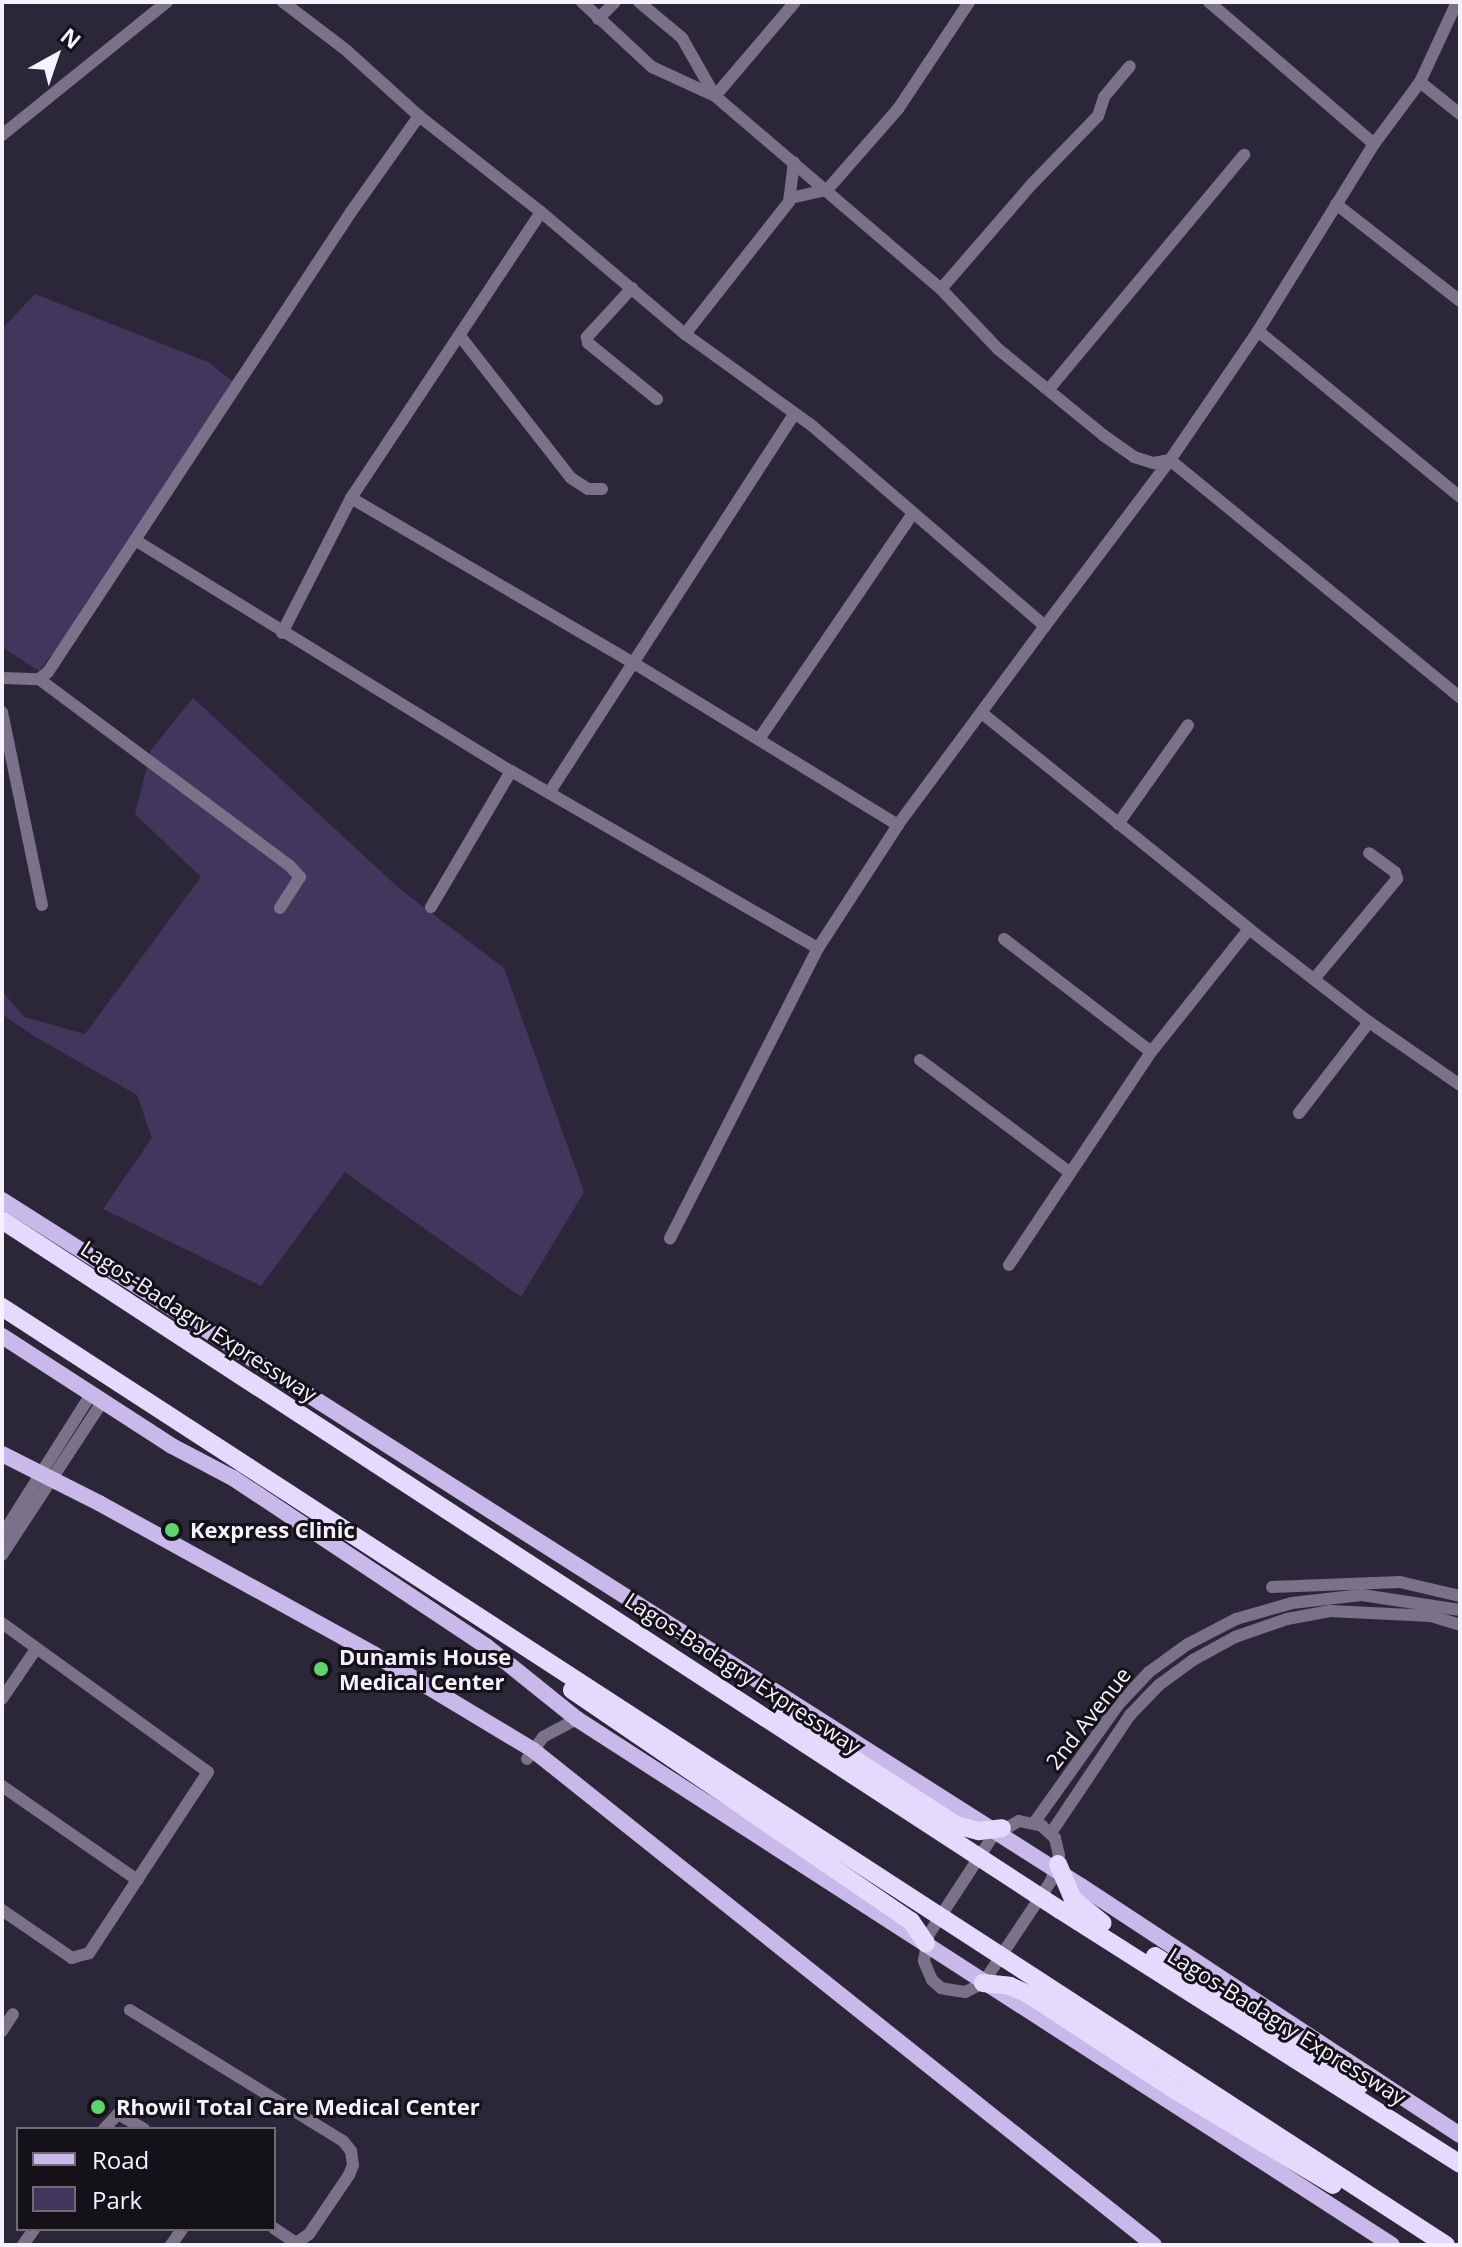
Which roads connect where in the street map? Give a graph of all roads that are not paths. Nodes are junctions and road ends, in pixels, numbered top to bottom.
1 (167, 2) edge
2 (283, 2) edge
3 (582, 2) edge
4 (615, 2) edge
5 (639, 2) edge
6 (795, 2) edge
7 (969, 2) edge
8 (1209, 2) edge
9 (1457, 2) edge
10 (598, 19) junction
11 (1130, 66) dead end
12 (1420, 82) junction
13 (715, 96) junction
14 (1460, 114) edge
15 (419, 116) junction
16 (2, 135) edge
17 (1374, 144) junction
18 (1244, 155) dead end
19 (794, 162) junction
20 (827, 190) junction
21 (791, 198) junction
22 (1336, 204) junction
23 (541, 212) junction
24 (632, 288) junction
25 (941, 289) junction
26 (1460, 301) edge
27 (1258, 331) junction
28 (685, 334) junction
29 (460, 336) junction
30 (1049, 389) junction
31 (657, 399) dead end
32 (794, 415) junction
33 (1170, 460) junction
34 (602, 489) dead end
35 (1460, 497) edge
36 (351, 498) junction
37 (913, 513) junction
38 (135, 540) junction
39 (1045, 626) junction
40 (282, 633) junction
41 (632, 662) junction
42 (2, 678) edge
43 (39, 679) junction
44 (1460, 697) edge
45 (2, 712) edge
46 (983, 714) junction
47 (1188, 725) dead end
48 (759, 739) junction
49 (511, 771) junction
50 (549, 793) junction
51 (1118, 824) junction
52 (898, 825) junction
53 (1369, 853) dead end
54 (42, 905) dead end
55 (431, 907) dead end
56 (280, 908) dead end
57 (1249, 929) junction
58 (1004, 939) dead end
59 (818, 948) junction
60 (1315, 978) junction
61 (1369, 1022) junction
62 (1151, 1052) junction
63 (920, 1060) dead end
64 (1460, 1085) edge
65 (1299, 1113) dead end
66 (1069, 1172) junction
67 (2, 1200) edge
68 (2, 1220) edge
69 (670, 1238) dead end
70 (1009, 1265) dead end
71 (2, 1307) edge
72 (2, 1336) edge
73 (97, 1398) junction
74 (2, 1454) edge
75 (2, 1465) edge
76 (45, 1481) junction
77 (435, 1504) junction
78 (2, 1535) edge
79 (2, 1555) edge
80 (419, 1578) junction
81 (1272, 1587) dead end
82 (1460, 1596) edge
83 (1460, 1610) edge
84 (2, 1623) edge
85 (1460, 1625) edge
86 (36, 1649) junction
87 (2, 1699) edge
88 (577, 1719) junction
89 (530, 1754) junction
90 (2, 1786) edge
91 (1034, 1823) junction
92 (1002, 1828) junction
93 (1051, 1833) junction
94 (1058, 1864) junction
95 (137, 1880) junction
96 (2, 1910) edge
97 (926, 1943) junction
98 (983, 1983) junction
99 (130, 2010) dead end
100 (13, 2014) dead end
101 (2, 2031) edge
102 (106, 2127) edge
103 (141, 2127) edge
104 (1460, 2135) edge
105 (1460, 2157) edge
106 (1460, 2164) edge
107 (276, 2229) edge
108 (1142, 2245) edge
109 (1154, 2245) edge
110 (1392, 2245) edge
111 (1443, 2245) edge

1 - 16 street
2 - 15 street
3 - 10 street
4 - 10 street
5 - 13 street
6 - 13 street
7 - 20 street
8 - 17 street
9 - 12 street
10 - 13 street
11 - 25 street
12 - 14 street
12 - 17 street
13 - 19 street
15 - 23 street
15 - 38 street
17 - 22 street
18 - 30 street
19 - 20 street
19 - 21 street
20 - 21 street
20 - 25 street
21 - 28 street
22 - 26 street
22 - 27 street
23 - 24 street
23 - 29 street
24 - 28 street
24 - 31 street
25 - 30 street
27 - 33 street
27 - 35 street
28 - 32 street
29 - 34 street
29 - 36 street
30 - 33 street
32 - 37 street
32 - 41 street
33 - 39 street
33 - 44 street
36 - 40 street
36 - 41 street
37 - 39 street
37 - 48 street
38 - 40 street
38 - 43 street
39 - 46 street
40 - 49 street
41 - 48 street
41 - 50 street
42 - 43 street
43 - 56 street
45 - 54 street
46 - 51 street
46 - 52 street
47 - 51 street
48 - 52 street
49 - 50 street
49 - 55 street
50 - 59 street
51 - 57 street
52 - 59 street
53 - 60 street
57 - 60 street
57 - 62 street
58 - 62 street
59 - 69 street
60 - 61 street
61 - 64 street
61 - 65 street
62 - 66 street
63 - 66 street
66 - 70 street
67 - 104 main road, Lagos-Badagry Expressway
68 - 77 highway, Lagos-Badagry Expressway
71 - 80 highway
72 - 73 main road
73 - 76 street
73 - 88 main road
74 - 76 main road
75 - 76 main road
76 - 78 street
76 - 79 street
76 - 89 main road
77 - 92 highway
77 - 106 highway, Lagos-Badagry Expressway
80 - 97 highway
80 - 111 highway
81 - 82 street
83 - 91 street, 2nd Avenue
84 - 86 street
85 - 93 street, 2nd Avenue
86 - 87 street
86 - 95 street
88 - 89 street
88 - 110 main road
89 - 108 main road
89 - 109 main road
90 - 95 street
91 - 92 street
91 - 93 street
92 - 97 street
93 - 94 street
94 - 98 street
94 - 105 highway
95 - 96 street
97 - 98 street
98 - 111 highway
99 - 107 street
100 - 101 street
102 - 103 street

